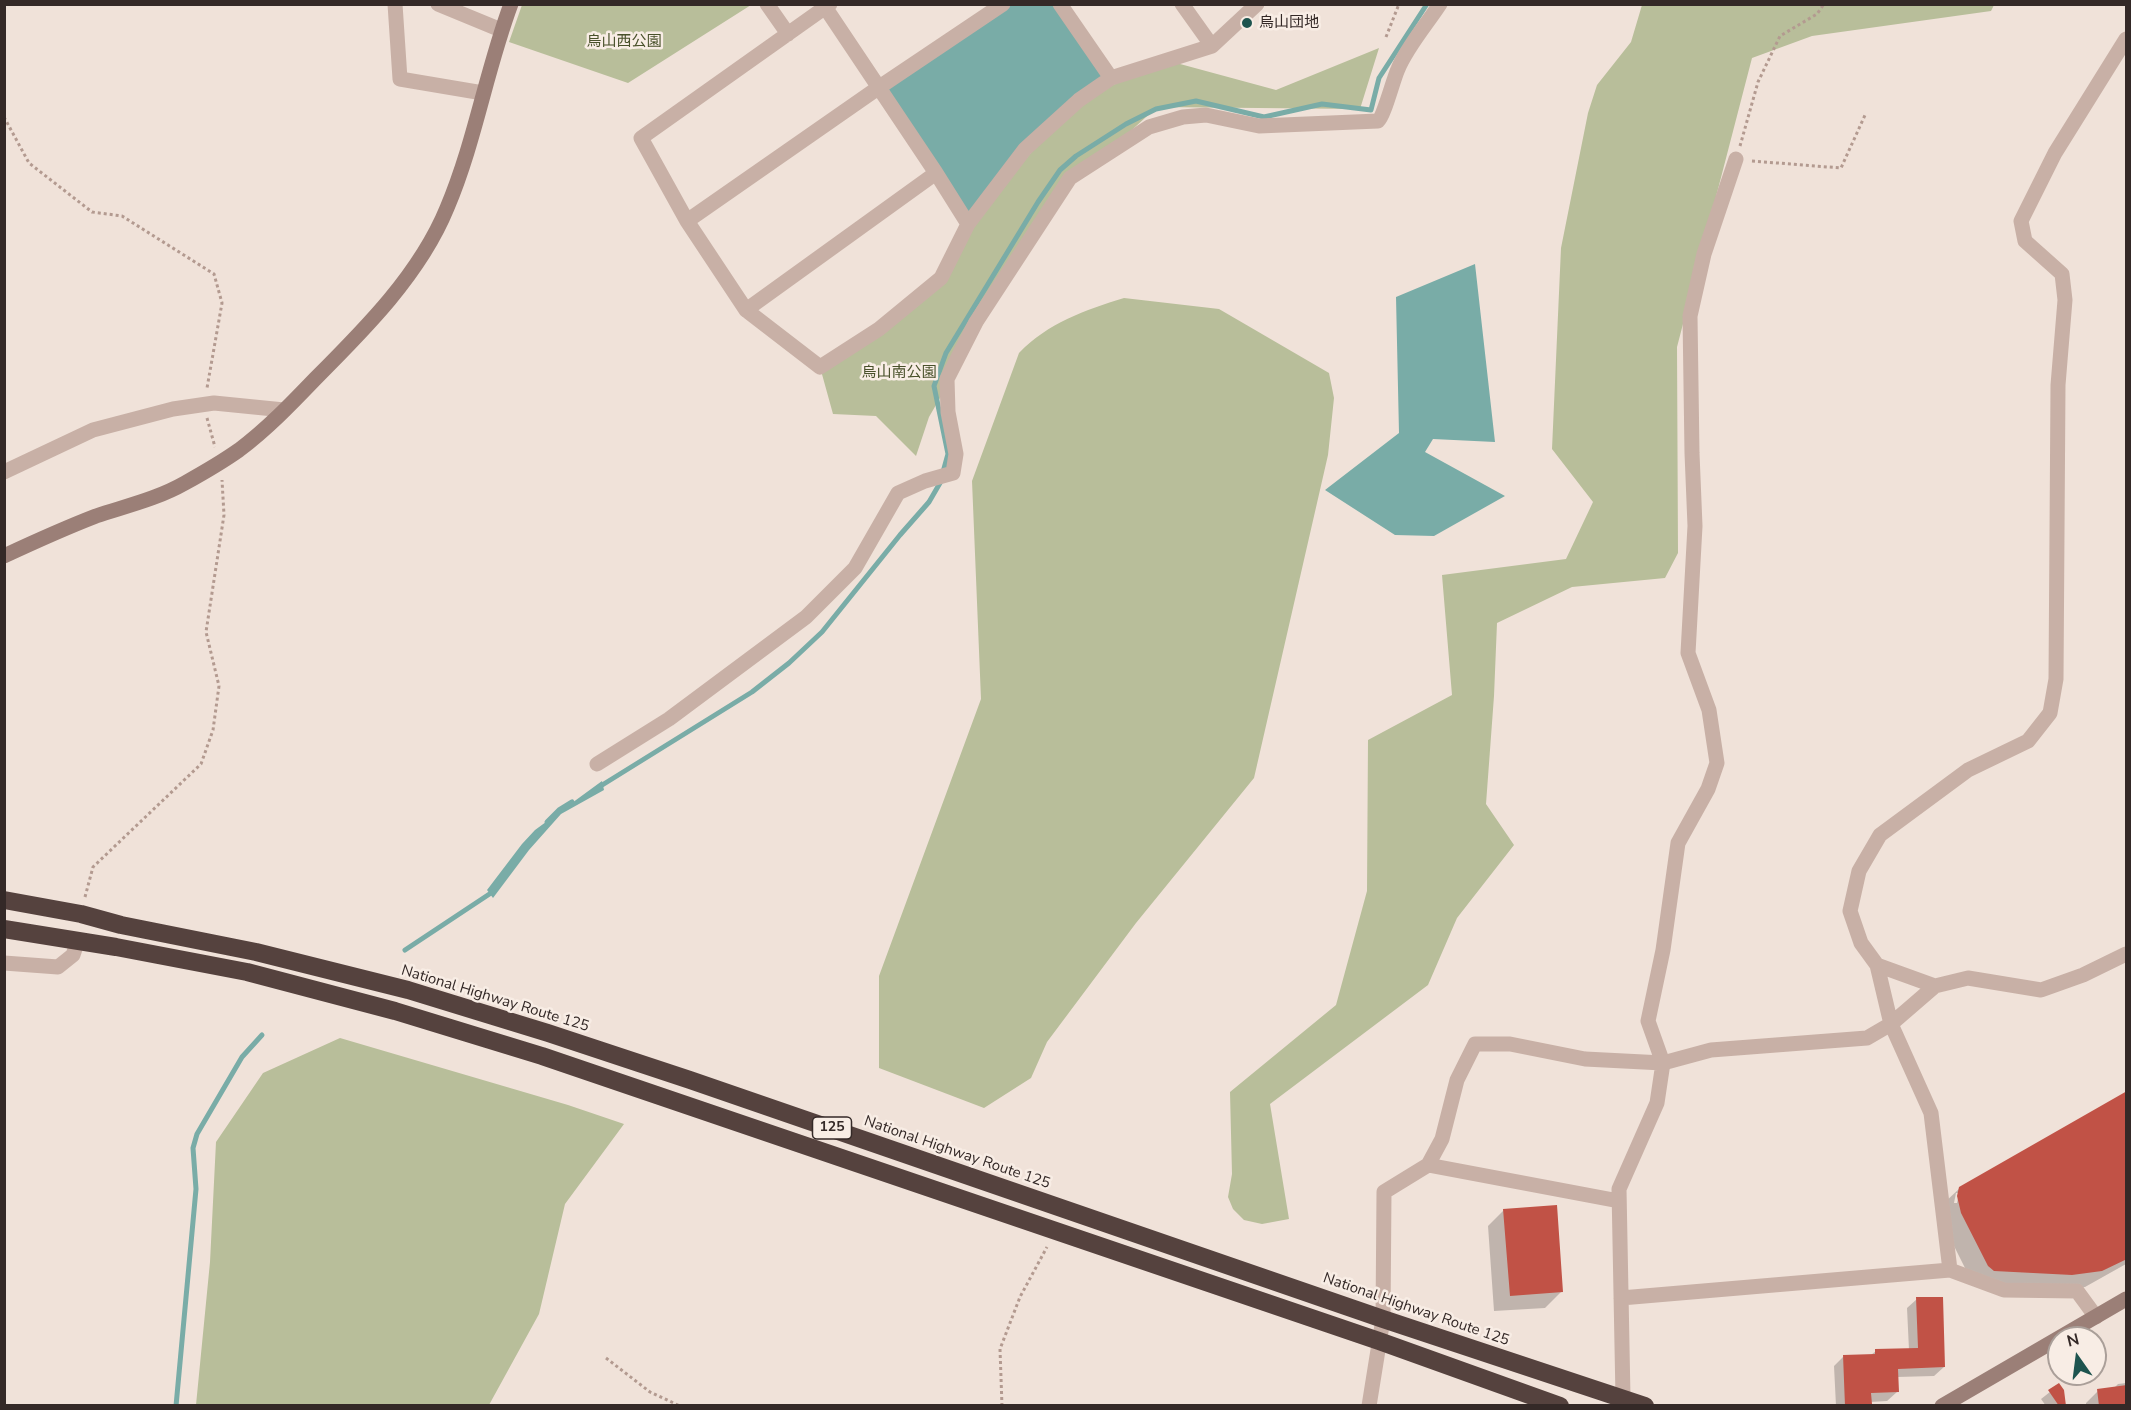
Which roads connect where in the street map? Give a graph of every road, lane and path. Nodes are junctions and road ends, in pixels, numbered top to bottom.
1 (395, 4) edge
2 (438, 4) edge
3 (511, 4) edge
4 (767, 4) edge
5 (1003, 4) edge
6 (1060, 4) edge
7 (1182, 4) edge
8 (1257, 4) edge
9 (1399, 4) edge
10 (1440, 4) edge
11 (1824, 4) edge
12 (827, 6) edge
13 (501, 30) junction
14 (788, 33) junction
15 (1386, 37) dead end
16 (2127, 39) edge
17 (1212, 46) junction
18 (1111, 78) junction
19 (878, 88) junction
20 (483, 93) junction
21 (1866, 113) dead end
22 (4, 117) edge
23 (1736, 159) junction
24 (936, 173) junction
25 (687, 221) junction
26 (968, 224) junction
27 (746, 310) junction
28 (204, 405) junction
29 (284, 410) junction
30 (219, 463) junction
31 (4, 472) edge
32 (4, 556) edge
33 (597, 764) dead end
34 (4, 900) edge
35 (81, 914) junction
36 (4, 929) edge
37 (78, 940) junction
38 (2127, 954) edge
39 (4, 963) edge
40 (1877, 965) junction
41 (1935, 986) junction
42 (1891, 1024) junction
43 (1663, 1064) junction
44 (1428, 1164) junction
45 (1620, 1201) junction
46 (1053, 1230) junction
47 (1950, 1270) junction
48 (1621, 1298) junction
49 (2127, 1299) edge
50 (2096, 1317) junction
51 (1383, 1318) junction
52 (1379, 1341) junction
53 (606, 1358) dead end
54 (1623, 1398) junction
55 (680, 1406) edge
56 (1002, 1406) edge
57 (1369, 1406) edge
58 (1560, 1406) edge
59 (1645, 1406) edge
60 (1942, 1406) edge

1 - 20 street
2 - 13 street
3 - 13 street
4 - 14 street
5 - 19 street
6 - 18 street
7 - 17 street
8 - 17 street
9 - 15 path
10 - 33 street
11 - 23 path
12 - 14 street
12 - 19 street
13 - 20 street
14 - 25 street
16 - 40 street
17 - 18 street
18 - 26 street
19 - 24 street
19 - 25 street
20 - 29 street
21 - 23 path
22 - 28 path
23 - 43 street
24 - 26 street
24 - 27 street
25 - 27 street
26 - 27 street
28 - 29 street
28 - 30 path
28 - 31 street
29 - 30 street
30 - 32 street
30 - 35 path
34 - 35 highway, National Highway Route 125 / 125
35 - 51 highway, National Highway Route 125 / 125
36 - 37 highway, 125
37 - 39 street
37 - 46 highway, 125
38 - 41 street
40 - 41 street
40 - 42 street
41 - 42 street
42 - 43 street
42 - 47 street
43 - 44 street
43 - 45 street
44 - 45 street
44 - 51 street
45 - 48 street
46 - 52 highway, 125
46 - 56 path
47 - 48 street
47 - 50 street
48 - 54 street
49 - 50 street
50 - 60 street
51 - 52 street
51 - 54 highway, National Highway Route 125 / 125
52 - 57 street
52 - 58 highway, 125
53 - 55 path
54 - 59 highway, National Highway Route 125 / 125

